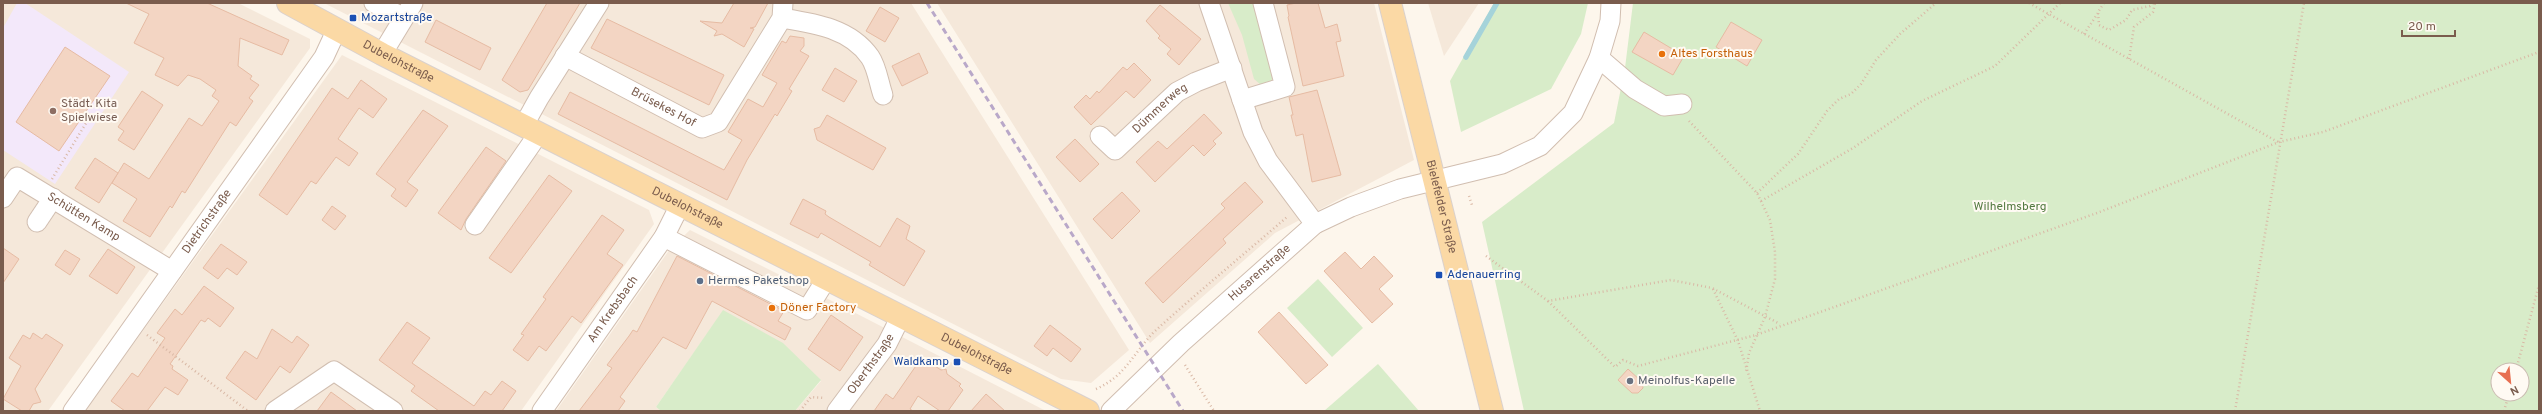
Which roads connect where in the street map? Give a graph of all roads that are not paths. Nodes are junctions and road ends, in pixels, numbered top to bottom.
1 (288, 3) edge
2 (374, 3) edge
3 (599, 3) edge
4 (1209, 3) edge
5 (1263, 3) edge
6 (1390, 3) edge
7 (1611, 3) edge
8 (408, 10) edge
9 (782, 11) edge
10 (337, 30) junction
11 (382, 54) junction
12 (565, 56) junction
13 (1599, 58) junction
14 (1232, 68) junction
15 (883, 95) dead end
16 (1242, 100) junction
17 (1678, 105) road end
18 (531, 128) junction
19 (1100, 136) dead end
20 (1436, 181) junction
21 (49, 196) junction
22 (3, 198) edge
23 (680, 205) junction
24 (37, 222) dead end
25 (1315, 224) junction
26 (475, 225) dead end
27 (664, 237) junction
28 (172, 271) junction
29 (827, 278) junction
30 (901, 316) junction
31 (73, 411) edge
32 (275, 411) edge
33 (392, 411) edge
34 (542, 411) edge
35 (837, 411) edge
36 (1088, 411) edge
37 (1111, 411) edge
38 (1492, 411) edge

1 - 10 main road, Dubelohstraße
2 - 8 street
3 - 12 street
4 - 14 street
5 - 16 street
6 - 20 main road, Bielefelder Straße
7 - 13 street
8 - 11 street
9 - 12 street, Brüsekes Hof
9 - 15 street, Brüsekes Hof
10 - 11 main road, Dubelohstraße
10 - 28 street, Dietrichstraße
11 - 18 main road, Dubelohstraße
12 - 18 street
13 - 17 street
13 - 20 street
14 - 16 street
14 - 19 street, Dümmerweg
16 - 25 street
18 - 23 main road, Dubelohstraße
18 - 26 street
20 - 25 street, Husarenstraße
20 - 38 main road, Bielefelder Straße
21 - 22 street, Schütten Kamp
21 - 24 street
21 - 28 street, Schütten Kamp
23 - 27 street, Am Krebsbach
23 - 29 main road, Dubelohstraße
25 - 37 street, Husarenstraße
27 - 29 street
27 - 34 street, Am Krebsbach
28 - 31 street, Dietrichstraße
29 - 30 main road, Dubelohstraße
30 - 35 street, Oberthstraße
30 - 36 main road, Dubelohstraße
32 - 33 street

